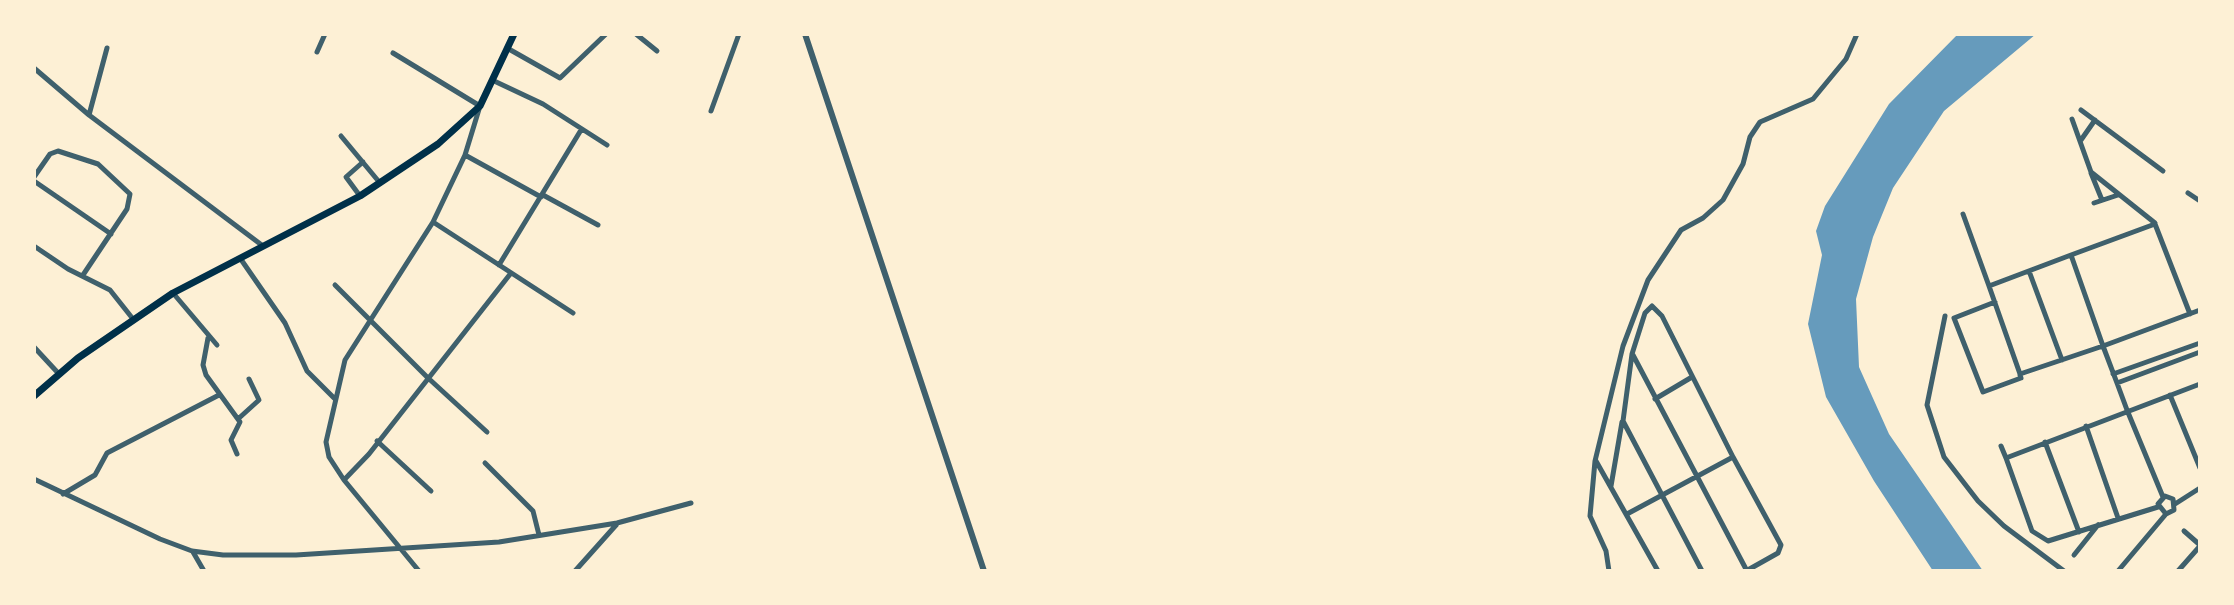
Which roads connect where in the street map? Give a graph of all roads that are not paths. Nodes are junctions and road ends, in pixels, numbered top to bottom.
1 (325, 34) edge
2 (514, 34) edge
3 (606, 34) edge
4 (636, 34) edge
5 (739, 34) edge
6 (805, 34) edge
7 (1857, 34) edge
8 (107, 48) dead end
9 (507, 48) junction
10 (657, 51) dead end
11 (317, 52) dead end
12 (393, 53) dead end
13 (34, 68) edge
14 (492, 80) junction
15 (480, 106) junction
16 (2081, 110) dead end
17 (711, 111) dead end
18 (89, 115) junction
19 (2072, 119) dead end
20 (2095, 120) junction
21 (581, 130) junction
22 (341, 136) dead end
23 (2081, 141) junction
24 (607, 145) dead end
25 (465, 155) junction
26 (363, 162) junction
27 (2163, 171) dead end
28 (2091, 172) junction
29 (34, 179) edge
30 (380, 183) junction
31 (2188, 193) dead end
32 (2119, 195) junction
33 (360, 196) junction
34 (542, 196) junction
35 (2102, 200) junction
36 (2200, 201) edge
37 (2094, 203) dead end
38 (1963, 214) dead end
39 (433, 222) junction
40 (2155, 224) junction
41 (598, 225) dead end
42 (111, 234) junction
43 (34, 246) edge
44 (263, 246) junction
45 (2071, 255) junction
46 (239, 257) junction
47 (499, 265) junction
48 (2029, 271) junction
49 (511, 273) junction
50 (83, 275) junction
51 (335, 285) dead end
52 (1989, 286) junction
53 (173, 293) junction
54 (1995, 302) junction
55 (2200, 310) edge
56 (573, 313) dead end
57 (2190, 314) junction
58 (1945, 316) dead end
59 (133, 319) junction
60 (369, 320) junction
61 (208, 338) junction
62 (2200, 343) edge
63 (217, 345) dead end
64 (2103, 346) junction
65 (34, 347) edge
66 (2200, 352) edge
67 (1632, 354) junction
68 (2062, 360) junction
69 (59, 374) junction
70 (2020, 374) junction
71 (2113, 374) junction
72 (427, 377) junction
73 (1692, 377) junction
74 (249, 379) dead end
75 (2117, 383) junction
76 (2200, 384) edge
77 (219, 395) junction
78 (2170, 395) junction
79 (34, 396) edge
80 (334, 398) junction
81 (1655, 399) junction
82 (2127, 410) junction
83 (238, 419) junction
84 (1623, 421) junction
85 (2086, 426) junction
86 (487, 432) dead end
87 (377, 441) junction
88 (2045, 442) junction
89 (2001, 446) dead end
90 (237, 454) dead end
91 (1733, 457) junction
92 (2006, 458) junction
93 (1595, 461) junction
94 (485, 463) dead end
95 (2200, 468) edge
96 (1698, 475) junction
97 (34, 479) edge
98 (344, 480) junction
99 (1611, 486) junction
100 (2200, 488) edge
101 (431, 491) dead end
102 (63, 494) junction
103 (1663, 496) junction
104 (2163, 497) junction
105 (2173, 500) junction
106 (691, 503) dead end
107 (2158, 507) junction
108 (1627, 514) junction
109 (2166, 514) junction
110 (2118, 518) junction
111 (617, 523) junction
112 (2099, 524) junction
113 (2184, 531) dead end
114 (2079, 532) junction
115 (539, 535) junction
116 (2200, 545) edge
117 (401, 549) junction
118 (192, 551) junction
119 (2074, 555) dead end
120 (580, 566) junction
121 (204, 571) edge
122 (419, 571) edge
123 (575, 571) edge
124 (587, 571) edge
125 (984, 571) edge
126 (1609, 571) edge
127 (1658, 571) edge
128 (1702, 571) edge
129 (1747, 571) edge
130 (2064, 571) edge
131 (2118, 571) edge
132 (2178, 571) edge

1 - 11 street
2 - 9 main road
3 - 9 street
4 - 10 street
5 - 17 street
6 - 125 street
7 - 93 street
8 - 18 street
9 - 14 main road
12 - 15 street
13 - 18 street
14 - 15 main road
14 - 21 street
15 - 25 street
15 - 30 main road
16 - 20 street
18 - 44 street
19 - 23 street
20 - 23 street
20 - 27 street
21 - 24 street
21 - 34 street
22 - 26 street
23 - 28 street
25 - 34 street
25 - 39 street
26 - 30 street
26 - 33 street
28 - 32 street
28 - 35 street
29 - 42 street
29 - 42 street
30 - 33 main road
31 - 36 street
32 - 35 street
32 - 40 street
33 - 44 main road
34 - 41 street
34 - 47 street
35 - 37 street
38 - 52 street
39 - 47 street
39 - 60 street
40 - 45 street
40 - 57 street
42 - 50 street
43 - 50 street
44 - 46 main road
45 - 48 street
45 - 64 street
46 - 53 main road
46 - 80 street
47 - 49 street
48 - 52 street
48 - 68 street
49 - 56 street
49 - 72 street
50 - 59 street
51 - 60 street
52 - 54 street
53 - 59 main road
53 - 61 street
54 - 70 street
54 - 70 street
55 - 57 street
57 - 64 street
58 - 130 street
59 - 69 main road
60 - 72 street
60 - 80 street
61 - 63 street
61 - 77 street
62 - 71 street
64 - 68 street
64 - 71 street
65 - 69 street
66 - 75 street
67 - 73 street
67 - 81 street
67 - 84 street
68 - 70 street
69 - 79 main road
71 - 75 street
72 - 86 street
72 - 87 street
73 - 81 street
73 - 91 street
74 - 83 street
75 - 82 street
76 - 78 street
77 - 83 street
77 - 102 street
78 - 82 street
78 - 95 street
80 - 98 street
81 - 96 street
82 - 85 street
82 - 104 street
83 - 90 street
84 - 99 street
84 - 103 street
85 - 88 street
85 - 110 street
87 - 98 street
87 - 101 street
88 - 92 street
88 - 114 street
89 - 92 street
91 - 96 street
91 - 129 street
92 - 114 street
93 - 99 street
93 - 126 street
94 - 115 street
96 - 103 street
96 - 129 street
97 - 102 street
98 - 117 street
99 - 108 street
100 - 105 street
102 - 118 street
103 - 108 street
103 - 128 street
104 - 105 street
104 - 107 street
105 - 109 street
106 - 111 street
107 - 109 street
107 - 110 street
108 - 127 street
109 - 131 street
110 - 112 street
111 - 115 street
111 - 120 street
112 - 114 street
112 - 119 street
113 - 116 street
115 - 117 street
116 - 132 street
117 - 118 street
117 - 122 street
118 - 121 street
120 - 123 street
120 - 124 street

